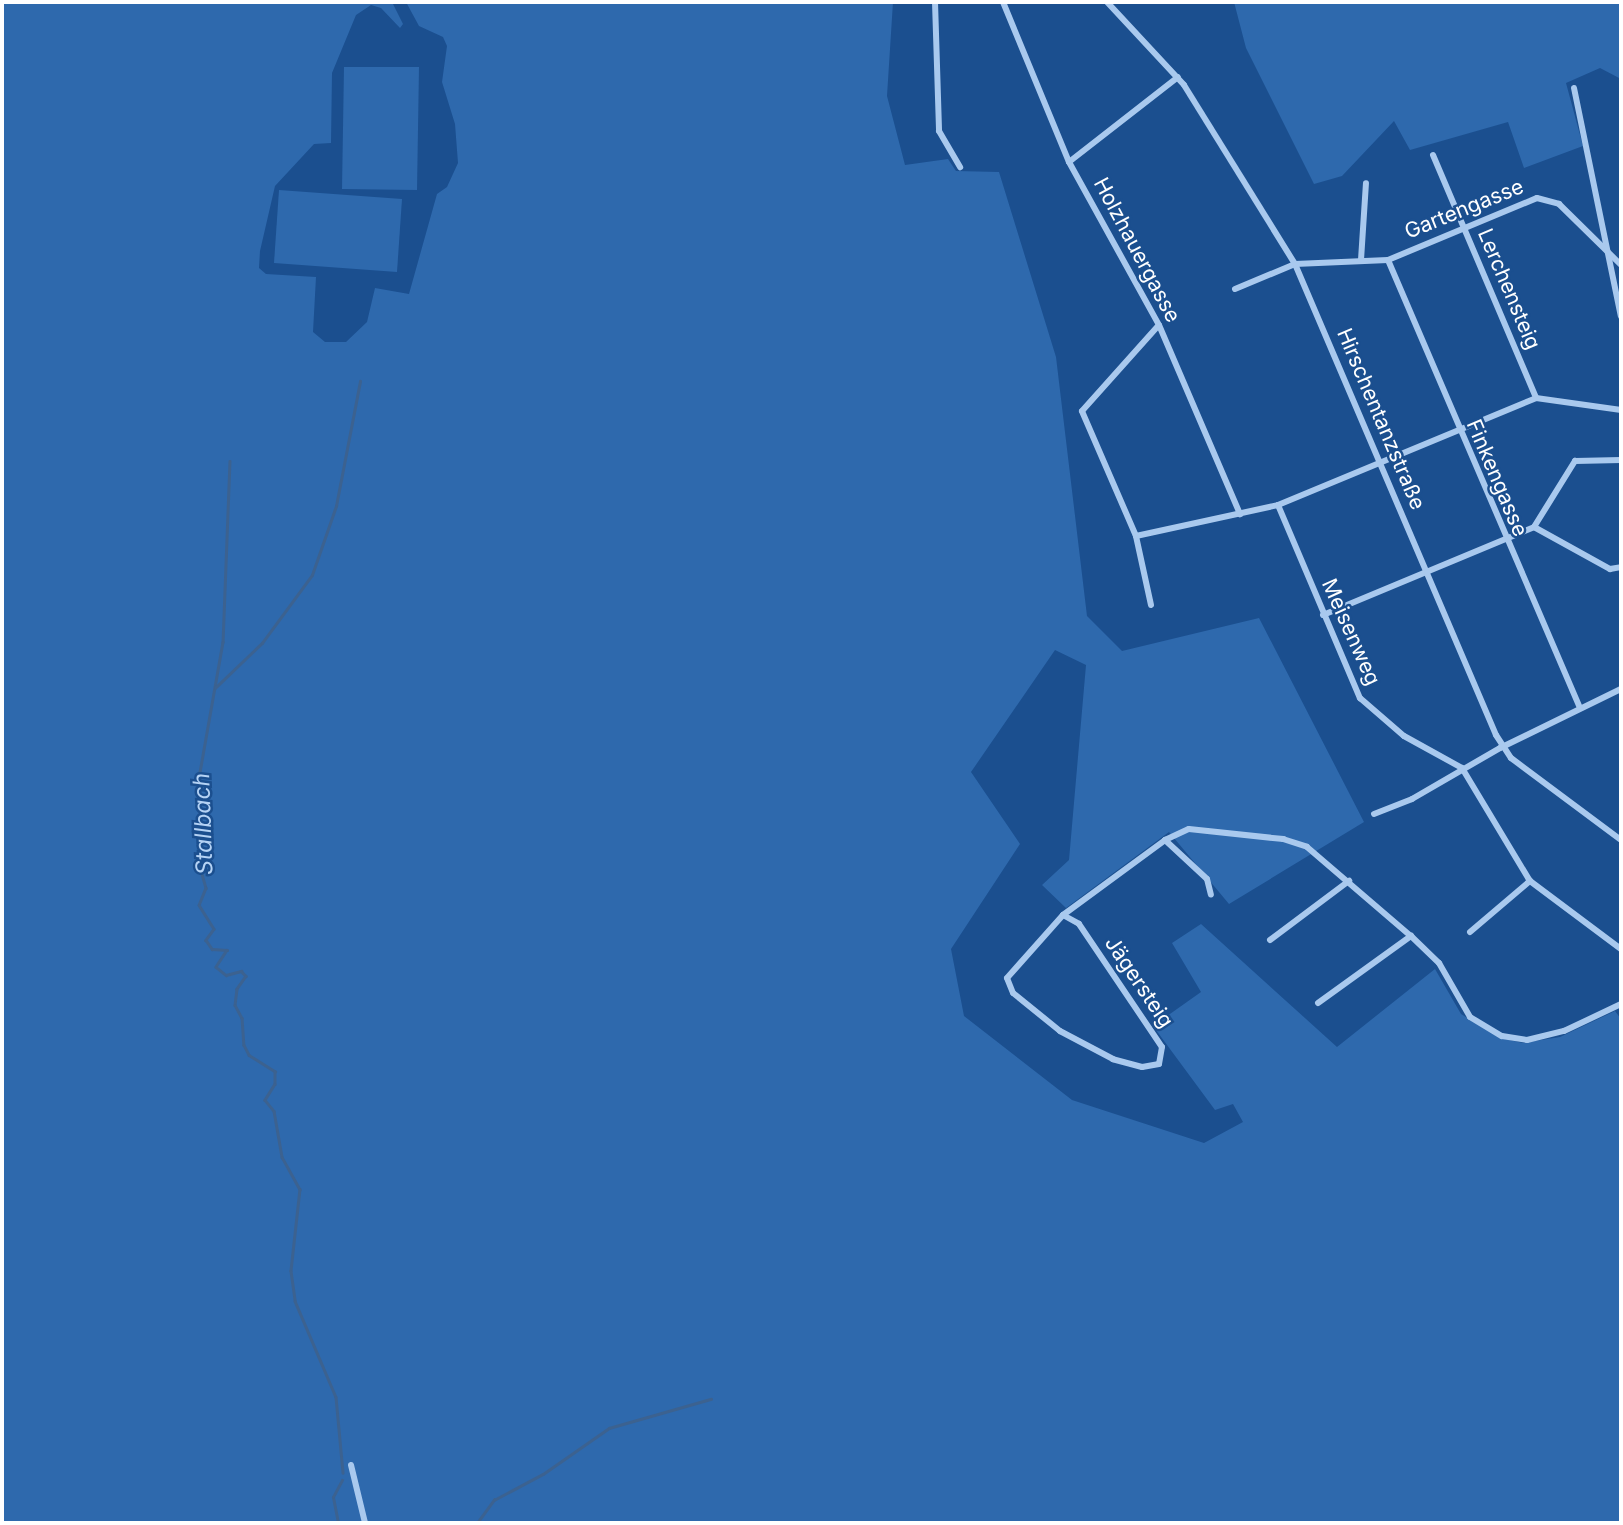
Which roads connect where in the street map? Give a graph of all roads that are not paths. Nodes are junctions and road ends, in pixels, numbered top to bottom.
1 (936, 2) edge
2 (1003, 2) edge
3 (1107, 2) edge
4 (1178, 77) junction
5 (1574, 88) dead end
6 (1433, 155) dead end
7 (1069, 162) junction
8 (960, 167) dead end
9 (1366, 183) dead end
10 (1464, 227) junction
11 (1609, 257) junction
12 (1361, 260) junction
13 (1388, 260) junction
14 (1295, 264) junction
15 (1621, 265) edge
16 (1235, 289) dead end
17 (1621, 316) edge
18 (1159, 325) junction
19 (1535, 398) junction
20 (1621, 410) edge
21 (1458, 428) junction
22 (1621, 460) edge
23 (1380, 462) junction
24 (1278, 505) junction
25 (1240, 514) junction
26 (1534, 527) junction
27 (1136, 536) junction
28 (1504, 540) junction
29 (1621, 567) edge
30 (1427, 573) junction
31 (1151, 605) dead end
32 (1323, 615) junction
33 (1621, 689) edge
34 (1580, 708) junction
35 (1503, 746) junction
36 (1462, 768) junction
37 (1374, 814) dead end
38 (1165, 840) junction
39 (1621, 840) edge
40 (1349, 881) junction
41 (1530, 881) junction
42 (1211, 895) dead end
43 (1063, 915) junction
44 (1470, 932) dead end
45 (1411, 936) junction
46 (1270, 940) dead end
47 (1621, 949) edge
48 (1318, 1003) dead end
49 (1621, 1003) edge
50 (351, 1465) dead end
51 (365, 1523) edge

1 - 8 street
2 - 7 street, Holzhauergasse
3 - 4 street, Hirschentanzstraße
4 - 7 street
4 - 14 street, Hirschentanzstraße
5 - 11 street
6 - 10 street, Lerchensteig
7 - 18 street, Holzhauergasse
9 - 12 street
10 - 11 street, Gartengasse
10 - 13 street, Gartengasse
10 - 19 street, Lerchensteig
11 - 15 street, Gartengasse
11 - 17 street
12 - 13 street, Gartengasse
12 - 14 street, Gartengasse
13 - 21 street, Finkengasse
14 - 16 street, Gartengasse
14 - 23 street, Hirschentanzstraße
18 - 25 street, Holzhauergasse
18 - 27 street
19 - 20 street
19 - 21 street
21 - 23 street
21 - 28 street, Finkengasse
22 - 26 street
23 - 24 street
23 - 30 street, Hirschentanzstraße
24 - 25 street
24 - 32 street, Meisenweg
25 - 27 street
26 - 28 street
26 - 29 street
27 - 31 street
28 - 30 street
28 - 34 street, Finkengasse
30 - 32 street
30 - 35 street, Hirschentanzstraße
32 - 36 street, Meisenweg
33 - 34 street
34 - 35 street
35 - 36 street
35 - 39 street, Hirschentanzstraße
36 - 37 street
36 - 41 street, Meisenweg
38 - 40 street
38 - 42 street
38 - 43 street
40 - 45 street
40 - 46 street
41 - 44 street
41 - 47 street, Meisenweg
43 - 43 street, Jägersteig
45 - 48 street
45 - 49 street
50 - 51 street

